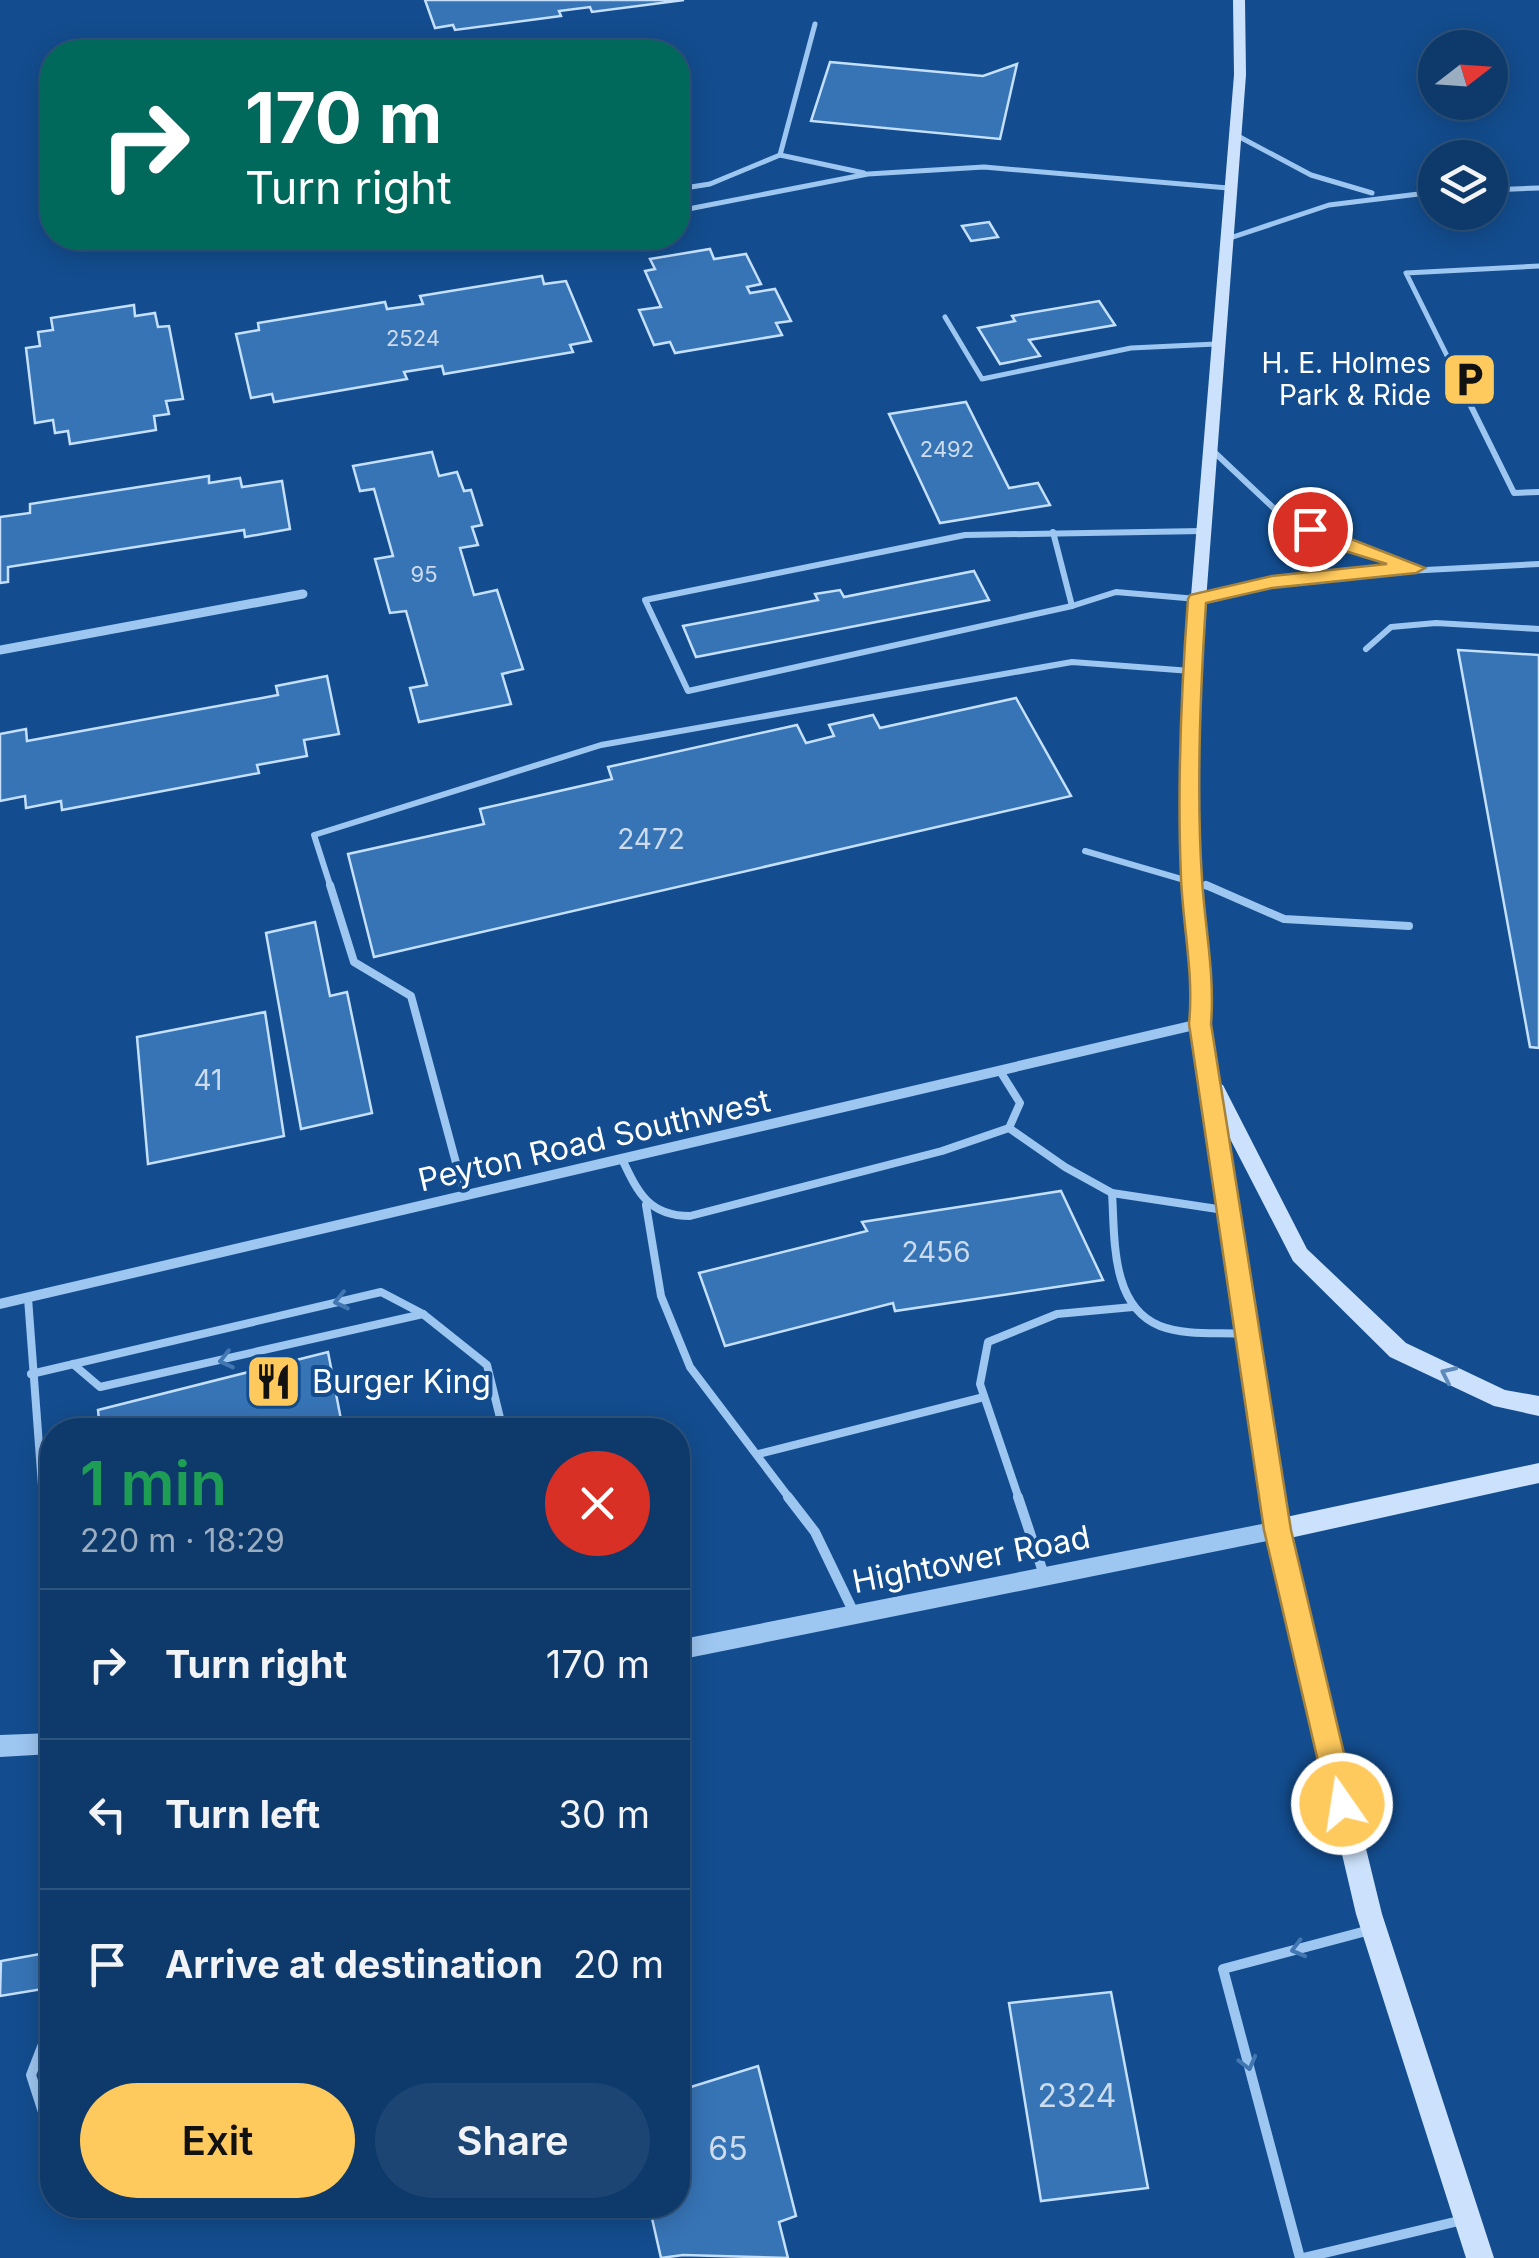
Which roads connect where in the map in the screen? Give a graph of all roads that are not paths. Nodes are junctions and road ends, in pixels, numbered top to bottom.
1 (1239, 0) edge
2 (815, 24) dead end
3 (1234, 134) junction
4 (780, 155) junction
5 (868, 174) junction
6 (710, 184) junction
7 (690, 187) edge
8 (1228, 188) junction
9 (1539, 188) edge
10 (1508, 189) edge
11 (1418, 193) edge
12 (1376, 194) junction
13 (723, 204) junction
14 (690, 209) edge
15 (1224, 240) junction
16 (1539, 266) edge
17 (945, 317) dead end
18 (1216, 344) junction
19 (1209, 447) junction
20 (1539, 492) edge
21 (1202, 531) junction
22 (1053, 532) junction
23 (1539, 564) edge
24 (1416, 568) junction
25 (303, 594) dead end
26 (1197, 599) junction
27 (1072, 606) junction
28 (1539, 629) edge
29 (1366, 649) dead end
30 (0, 650) edge
31 (1192, 671) junction
32 (1085, 851) dead end
33 (1192, 878) junction
34 (1409, 926) dead end
35 (1200, 1024) junction
36 (1000, 1071) junction
37 (1209, 1076) junction
38 (1009, 1128) junction
39 (622, 1159) junction
40 (1112, 1194) junction
41 (465, 1196) junction
42 (646, 1205) junction
43 (1228, 1210) junction
44 (28, 1298) junction
45 (0, 1304) edge
46 (1134, 1307) junction
47 (423, 1314) junction
48 (1247, 1334) junction
49 (73, 1364) junction
50 (31, 1374) junction
51 (984, 1396) junction
52 (1539, 1406) edge
53 (500, 1418) edge
54 (759, 1454) junction
55 (40, 1467) edge
56 (1539, 1472) edge
57 (1278, 1530) junction
58 (1045, 1577) junction
59 (855, 1615) junction
60 (690, 1648) edge
61 (40, 1744) edge
62 (0, 1746) edge
63 (1373, 1929) junction
64 (40, 2054) edge
65 (40, 2101) edge
66 (1467, 2218) junction
67 (1302, 2258) edge
68 (1480, 2258) edge

1 - 3 main road
2 - 4 lane
3 - 8 main road
3 - 12 lane
4 - 5 lane
4 - 6 lane
5 - 8 lane
5 - 13 lane
6 - 7 lane
6 - 13 lane
8 - 15 main road
9 - 10 lane
11 - 12 lane
12 - 15 lane
13 - 14 lane
15 - 18 main road
16 - 20 lane
17 - 18 lane
18 - 19 main road
19 - 21 main road
19 - 24 lane
21 - 22 lane
21 - 26 main road
22 - 27 lane
22 - 27 lane
23 - 24 lane
24 - 26 lane
25 - 30 street
26 - 27 lane
26 - 31 main road
28 - 29 lane
31 - 33 main road
31 - 41 lane
32 - 33 lane
33 - 34 lane
33 - 35 main road
35 - 36 street, Peyton Road Southwest
35 - 37 main road
36 - 38 lane
36 - 39 street, Peyton Road Southwest
37 - 43 main road
52 -> 37 main road
38 - 40 lane
38 - 42 lane
39 - 41 street, Peyton Road Southwest
39 - 42 lane
40 - 43 lane
40 - 46 lane
41 - 44 street, Peyton Road Southwest
42 - 54 lane
43 - 48 main road
44 - 45 street, Peyton Road Southwest
44 - 50 lane
46 - 48 lane
46 - 51 lane
47 -> 49 lane
47 -> 49 lane
47 - 53 lane
48 - 57 main road
49 - 50 lane
50 - 55 lane
51 - 54 lane
51 - 58 lane
54 - 59 lane
56 - 57 main road
57 - 58 street, Hightower Road
57 - 63 main road
58 - 59 street, Hightower Road
59 - 60 street, Hightower Road
61 - 62 street
63 - 66 main road
63 -> 67 lane
64 - 65 lane
66 - 67 lane
66 - 68 main road

